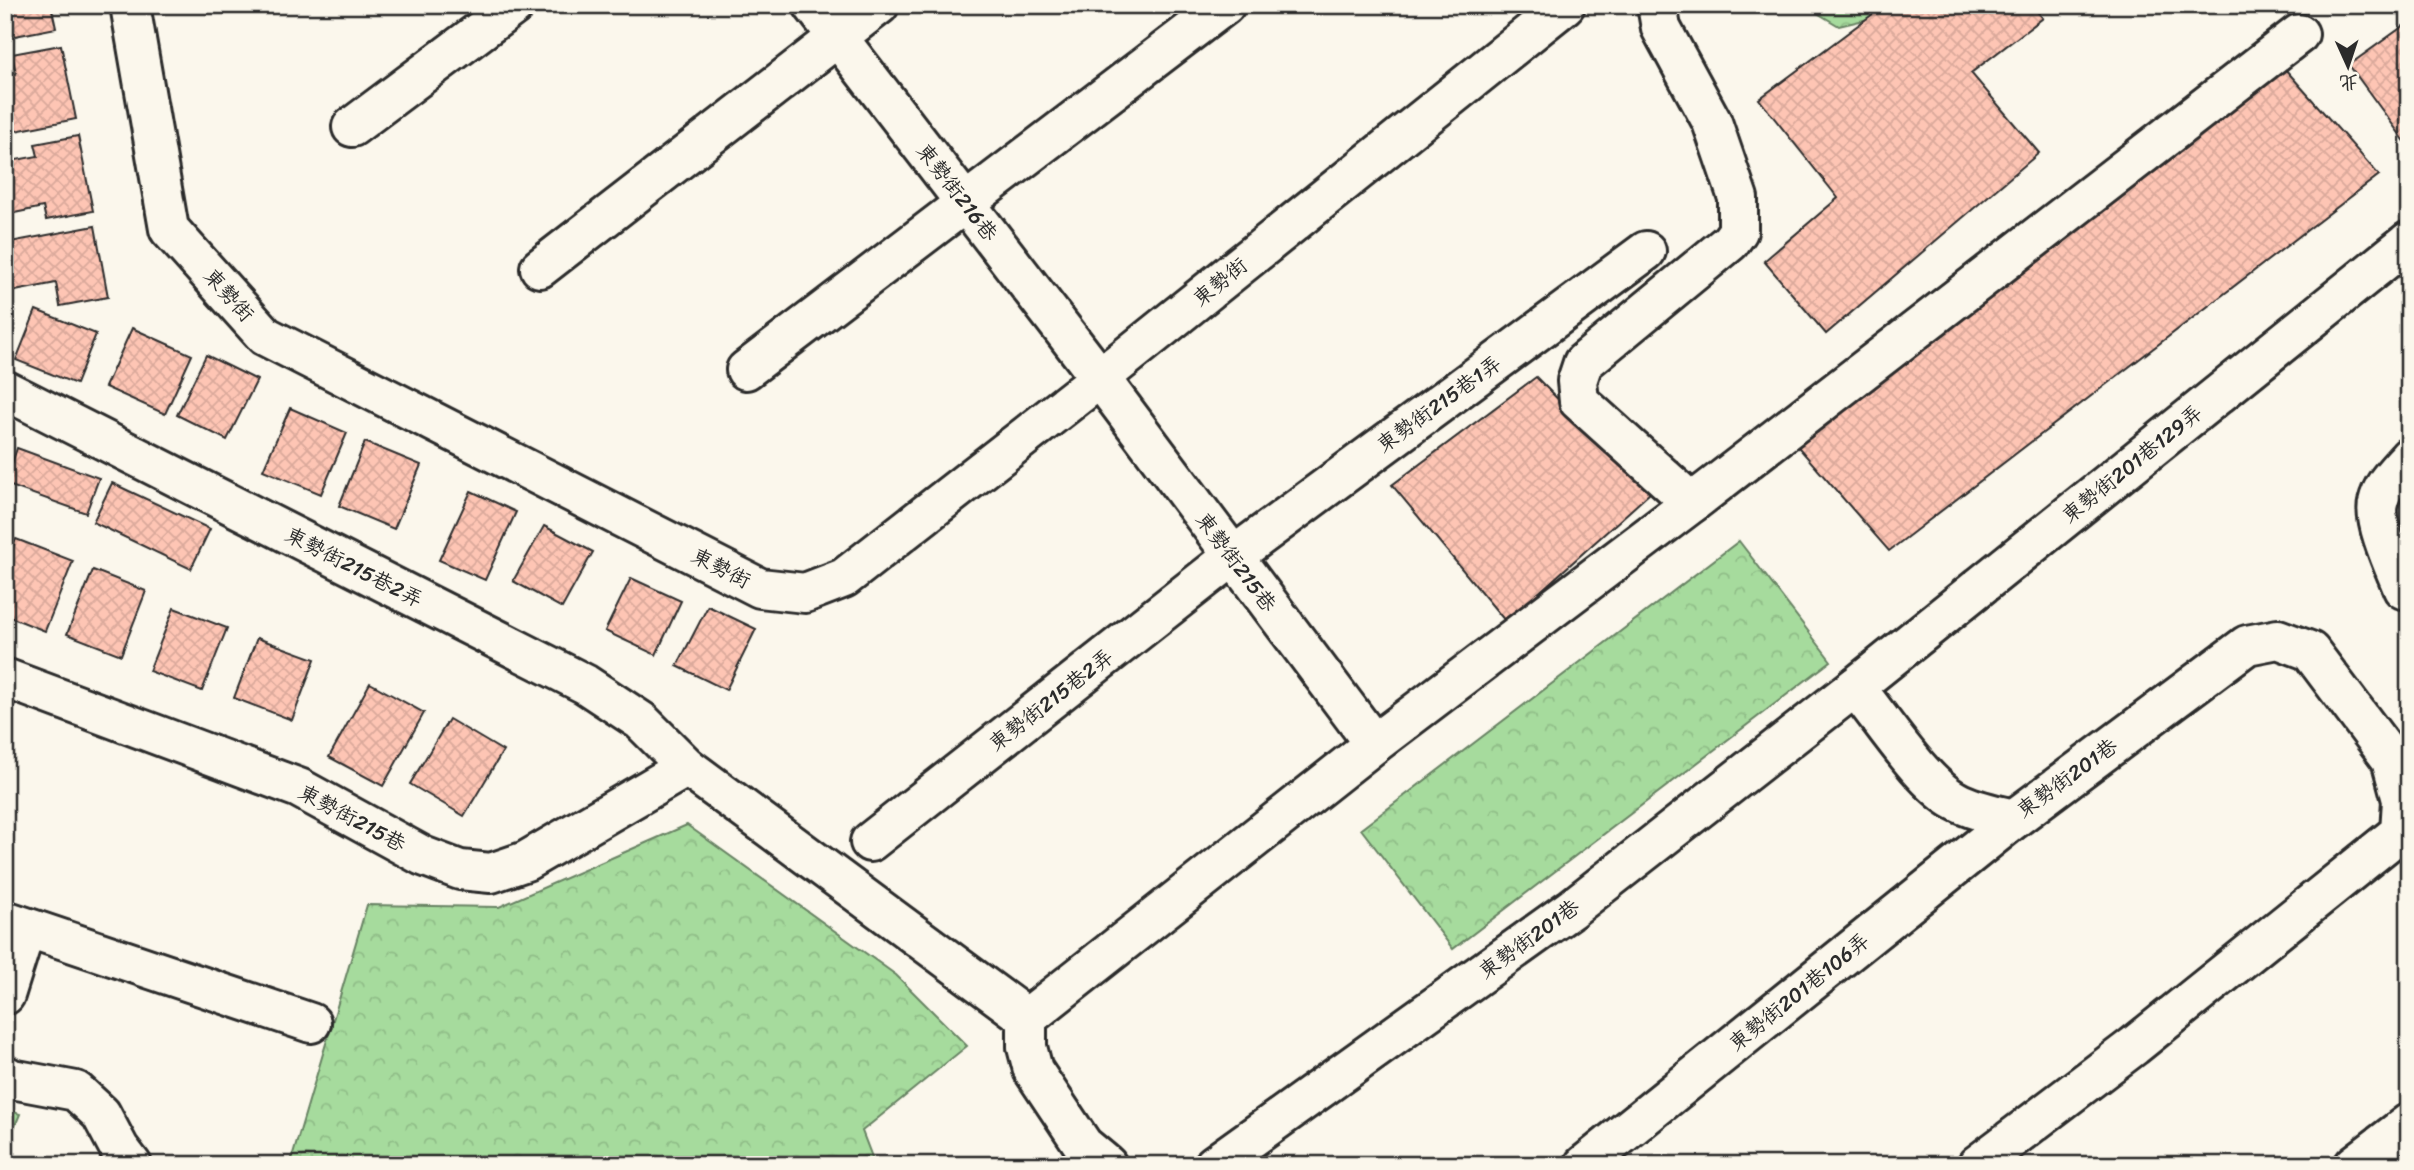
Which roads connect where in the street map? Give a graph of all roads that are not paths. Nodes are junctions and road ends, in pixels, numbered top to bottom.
1 (130, 5) edge
2 (515, 5) edge
3 (813, 5) edge
4 (878, 5) edge
5 (1225, 5) edge
6 (1565, 5) edge
7 (1657, 5) edge
8 (2299, 34) dead end
9 (838, 37) junction
10 (352, 127) dead end
11 (965, 203) junction
12 (2409, 241) edge
13 (1646, 251) dead end
14 (540, 268) dead end
15 (746, 370) dead end
16 (1100, 379) junction
17 (5, 390) edge
18 (2409, 457) edge
19 (1692, 503) junction
20 (1232, 557) junction
21 (2403, 589) dead end
22 (5, 678) edge
23 (1855, 687) junction
24 (1374, 744) junction
25 (687, 767) junction
26 (2014, 819) junction
27 (2404, 829) edge
28 (870, 842) dead end
29 (16, 924) edge
30 (5, 995) edge
31 (1027, 1018) junction
32 (310, 1023) dead end
33 (5, 1074) edge
34 (2409, 1123) edge
35 (132, 1165) edge
36 (1107, 1165) edge
37 (1214, 1165) edge
38 (1584, 1165) edge
39 (1977, 1165) edge
40 (2354, 1165) edge

1 - 16 street, 東勢街
2 - 10 street
3 - 9 street, 東勢街216巷
4 - 9 street
5 - 11 street
6 - 16 street, 東勢街
7 - 19 street
8 - 19 street
9 - 11 street, 東勢街216巷
9 - 14 street
11 - 15 street
11 - 16 street, 東勢街216巷
12 - 23 street, 東勢街201巷129弄
13 - 20 street, 東勢街215巷1弄
16 - 20 street, 東勢街215巷
17 - 25 street, 東勢街215巷2弄
18 - 21 street
19 - 24 street
20 - 24 street, 東勢街215巷
20 - 28 street, 東勢街215巷2弄
22 - 25 street, 東勢街215巷
23 - 26 street, 東勢街201巷
23 - 37 street, 東勢街201巷
24 - 31 street
25 - 31 street, 東勢街215巷2弄
26 - 27 street, 東勢街201巷
26 - 38 street, 東勢街201巷106弄
27 - 39 street, 東勢街201巷
29 - 30 street
29 - 32 street
31 - 36 street
33 - 35 street
34 - 40 street

